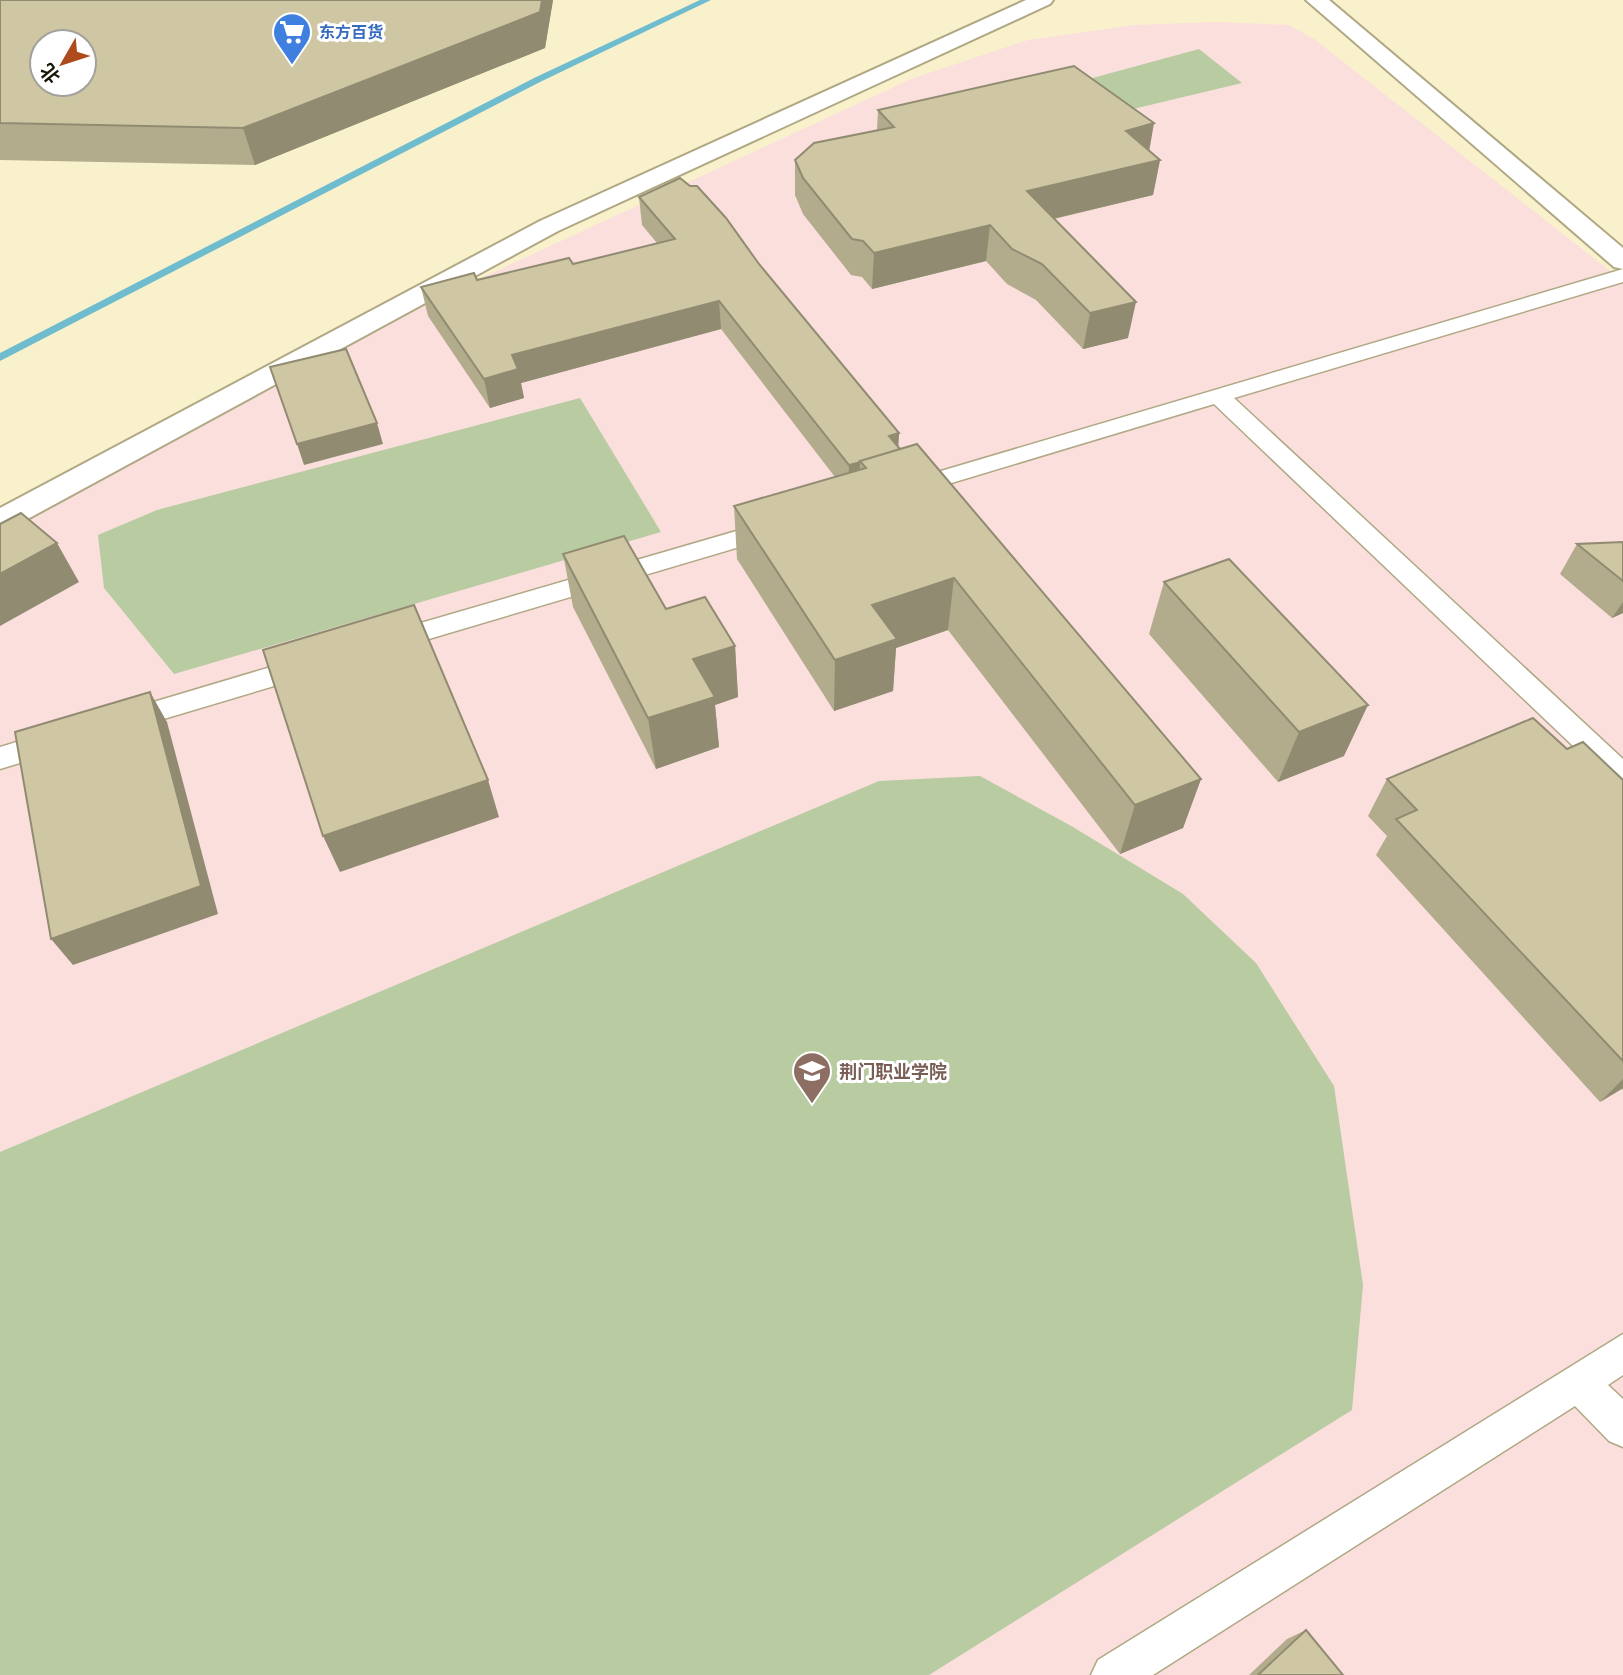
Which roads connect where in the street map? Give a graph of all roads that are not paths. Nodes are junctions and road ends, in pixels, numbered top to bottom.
1 (1043, 0) edge
2 (1316, 0) edge
3 (1623, 261) edge
4 (1623, 275) edge
5 (1218, 396) junction
6 (883, 495) edge
7 (803, 519) edge
8 (0, 521) edge
9 (361, 650) edge
10 (335, 659) edge
11 (0, 758) edge
12 (1623, 776) edge
13 (1623, 1353) edge
14 (1578, 1382) junction
15 (1623, 1427) edge
16 (1113, 1675) edge

1 - 8 street
2 - 3 street
4 - 5 lane
5 - 6 lane
5 - 12 lane
7 - 9 lane
10 - 11 lane
13 - 14 lane
14 - 15 lane
14 - 16 lane

